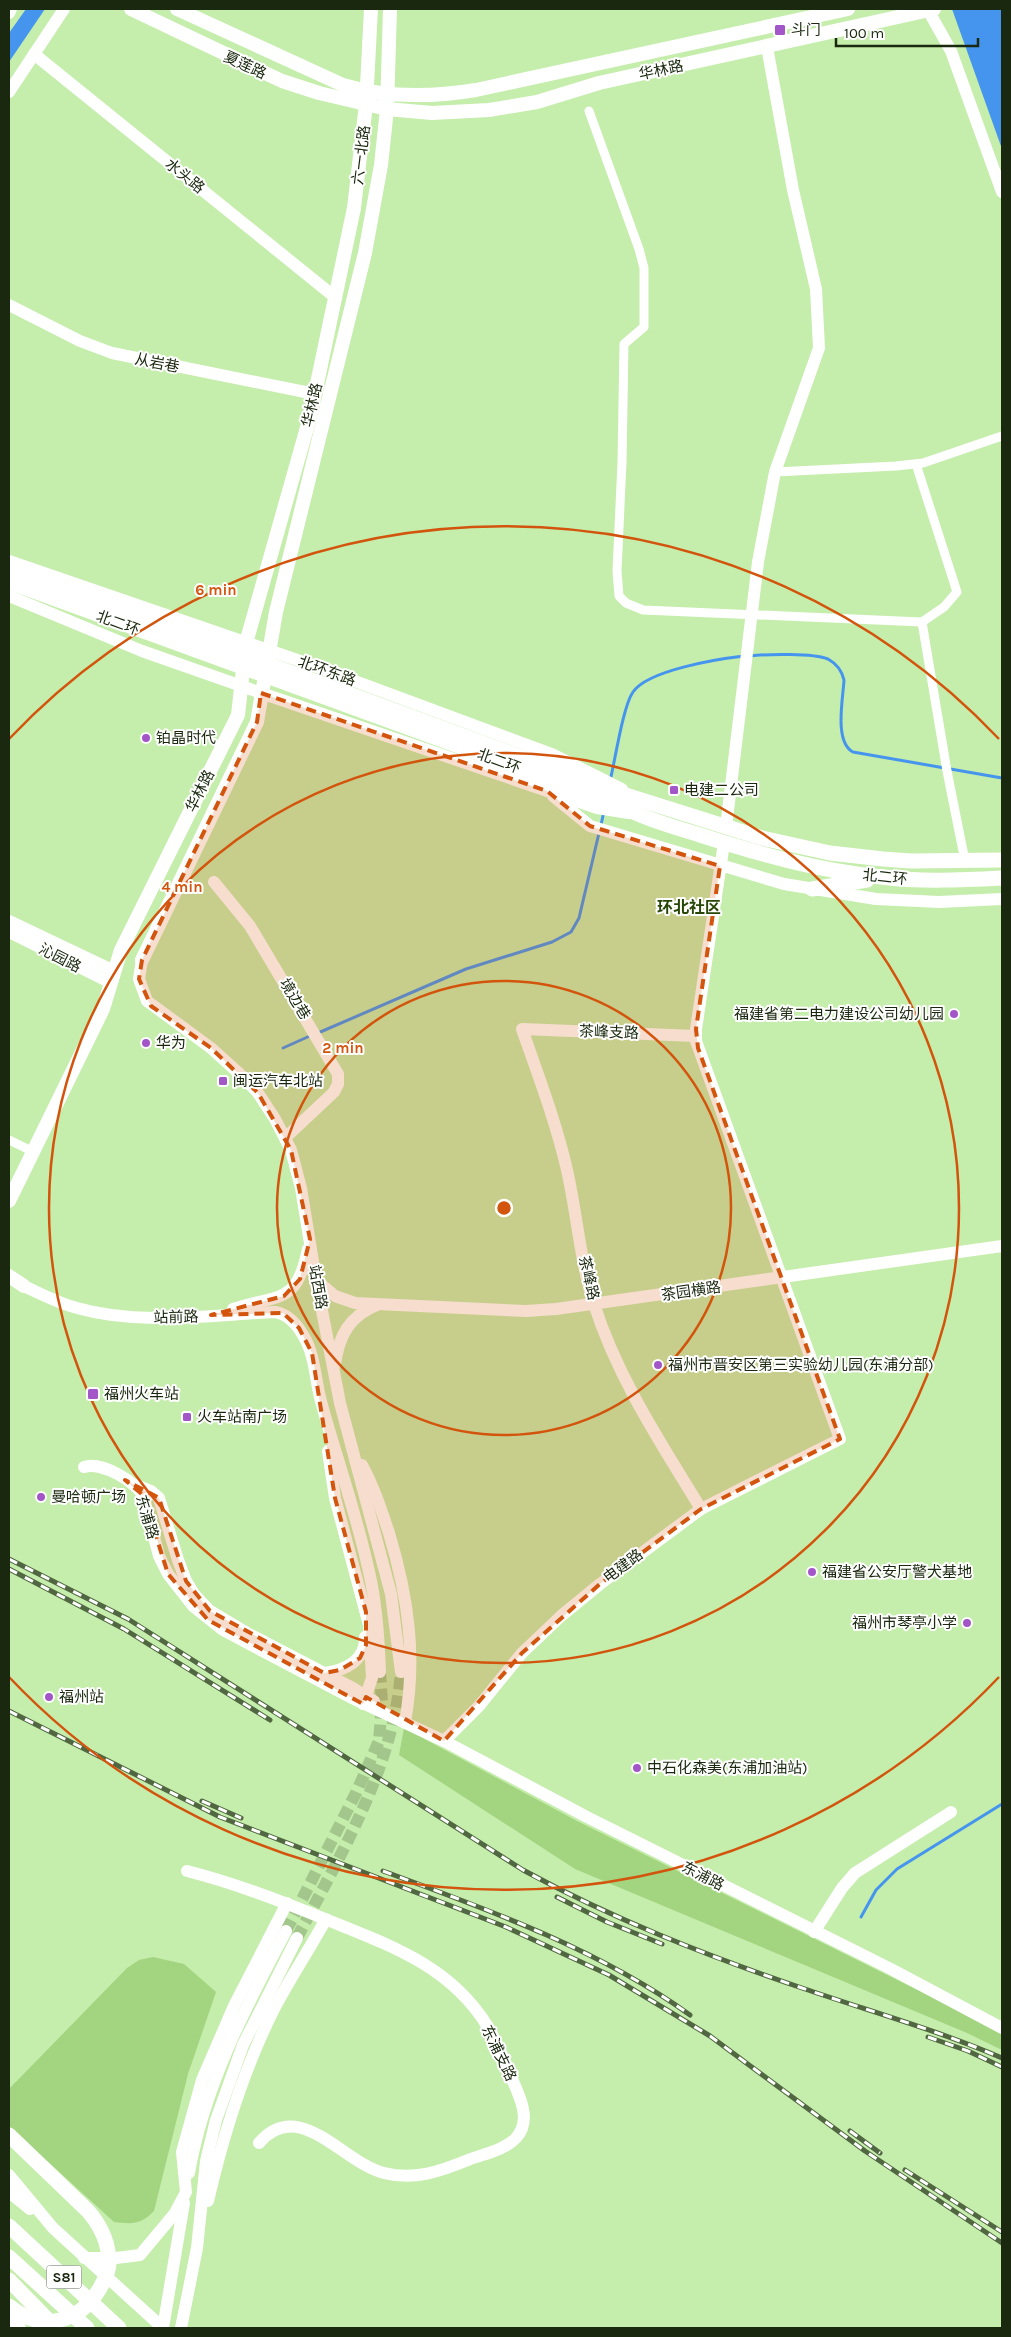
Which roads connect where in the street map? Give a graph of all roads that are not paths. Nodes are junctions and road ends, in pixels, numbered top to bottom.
1 (11, 9) edge
2 (64, 9) edge
3 (130, 9) edge
4 (177, 9) edge
5 (371, 9) edge
6 (390, 9) edge
7 (848, 9) edge
8 (931, 9) edge
9 (9, 13) edge
10 (767, 47) junction
11 (34, 54) junction
12 (9, 92) edge
13 (387, 93) junction
14 (367, 98) junction
15 (387, 109) junction
16 (589, 111) dead end
17 (1002, 192) edge
18 (336, 298) junction
19 (9, 304) edge
20 (315, 394) junction
21 (1002, 436) edge
22 (916, 464) junction
23 (775, 472) junction
24 (9, 561) edge
25 (9, 570) edge
26 (9, 582) edge
27 (9, 596) edge
28 (752, 614) junction
29 (922, 622) junction
30 (246, 643) junction
31 (268, 650) junction
32 (240, 686) junction
33 (261, 693) junction
34 (530, 766) junction
35 (547, 790) junction
36 (609, 796) junction
37 (726, 827) junction
38 (724, 843) junction
39 (1002, 860) edge
40 (966, 861) junction
41 (720, 866) junction
42 (880, 877) junction
43 (1002, 878) edge
44 (214, 882) dead end
45 (812, 889) junction
46 (1002, 899) edge
47 (9, 921) edge
48 (9, 932) edge
49 (142, 960) joint
50 (113, 977) junction
51 (522, 1029) joint
52 (696, 1036) junction
53 (285, 1138) junction
54 (9, 1140) edge
55 (34, 1152) junction
56 (9, 1201) edge
57 (310, 1238) junction
58 (1002, 1246) edge
59 (9, 1276) edge
60 (781, 1278) junction
61 (316, 1280) junction
62 (24, 1286) joint
63 (594, 1304) junction
64 (377, 1305) junction
65 (211, 1316) junction
66 (333, 1373) junction
67 (321, 1401) junction
68 (351, 1445) junction
69 (84, 1467) dead end
70 (125, 1480) junction
71 (701, 1509) junction
72 (366, 1612) junction
73 (380, 1672) tunnel mouth
74 (401, 1672) tunnel mouth
75 (324, 1673) junction
76 (365, 1700) junction
77 (405, 1722) junction
78 (444, 1741) junction
79 (951, 1812) dead end
80 (187, 1871) dead end
81 (287, 1903) junction
82 (326, 1919) junction
83 (814, 1932) junction
84 (1002, 2028) edge
85 (9, 2135) edge
86 (259, 2143) dead end
87 (9, 2176) edge
88 (9, 2192) edge
89 (186, 2192) junction
90 (9, 2226) edge
91 (53, 2228) junction
92 (197, 2248) junction
93 (9, 2257) edge
94 (84, 2258) junction
95 (9, 2280) edge
96 (9, 2306) edge
97 (9, 2319) edge
98 (20, 2328) edge
99 (56, 2328) edge
100 (87, 2328) edge
101 (119, 2328) edge
102 (163, 2328) edge
103 (181, 2328) edge

1 - 9 main road
2 - 11 main road
3 - 14 main road, 夏莲路
4 - 14 main road, 夏莲路
5 - 14 main road, 六一北路
6 - 13 main road, 六一北路
7 - 13 main road, 华林路
8 - 10 main road, 华林路
8 - 17 main road
10 - 15 main road, 华林路
10 - 23 main road
11 - 12 main road
11 - 18 main road, 水头路
13 - 14 main road, 华林路
13 - 15 main road, 六一北路
14 - 15 main road, 华林路
14 - 18 main road, 六一北路
15 - 31 main road, 华林路
16 - 28 street
18 - 20 main road, 华林路
19 - 20 main road, 从岩巷
20 - 30 main road, 华林路
21 - 22 street
22 - 23 street
22 - 29 street
23 - 28 main road
24 - 30 main road, 北环东路
25 - 34 highway, 北二环
26 - 34 highway, 北二环
27 - 32 main road
28 - 29 street
28 - 37 main road
29 - 40 street
30 - 31 main road, 北环东路
30 - 32 main road, 华林路
31 - 33 main road, 华林路
31 - 36 main road, 北环东路
32 - 33 main road
32 - 50 main road, 华林路
33 - 35 main road
33 - 49 main road, 华林路
34 - 36 highway, 北二环
35 - 36 main road
35 - 41 main road
36 - 37 highway, 北二环
36 - 38 highway, 北二环
37 - 40 highway, 北二环
38 - 41 main road
38 - 42 highway, 北二环
39 - 40 highway, 北二环
41 - 45 main road
41 - 52 main road
42 - 43 highway, 北二环
42 - 45 highway
44 - 53 main road, 境边巷
45 - 46 main road
47 - 50 main road
48 - 50 main road, 沁园路
49 - 53 main road, 站西路
50 - 55 main road, 华林路
51 - 52 main road, 茶峰支路
51 - 63 main road, 茶峰路
52 - 60 main road
53 - 57 main road, 站西路
54 - 55 street
55 - 56 main road, 华林路
57 - 61 main road, 站西路
57 - 65 main road
58 - 60 main road, 茶园横路
59 - 62 main road
60 - 63 main road, 茶园横路
60 - 71 main road, 电建路
61 - 64 main road, 茶园横路
61 - 66 main road, 站西路
62 - 65 main road, 站前路
63 - 64 main road, 茶园横路
63 - 71 main road, 茶峰路
64 - 66 main road
65 - 67 main road, 站前路
66 - 68 main road, 站西路
67 - 72 main road
67 - 73 main road
68 - 74 main road, 站西路
68 - 77 main road
69 - 70 main road
70 - 75 main road, 东浦路
70 - 76 main road, 东浦路
71 - 78 main road, 电建路
72 - 75 main road
72 - 76 main road
75 - 76 main road, 东浦路
76 - 77 main road, 东浦路
77 - 78 main road, 东浦路
78 - 83 main road, 东浦路
79 - 83 main road
80 - 81 main road, 东浦支路
81 - 82 main road, 东浦支路
81 - 89 main road
82 - 86 main road, 东浦支路
82 - 92 main road
83 - 84 main road, 东浦路
85 - 96 highway
87 - 91 main road
88 - 91 main road
89 - 92 main road
89 - 94 main road
89 - 102 main road
90 - 101 highway, S81
91 - 94 main road
92 - 103 main road
93 - 100 highway, S81
94 - 102 main road
95 - 99 highway
97 - 98 main road

